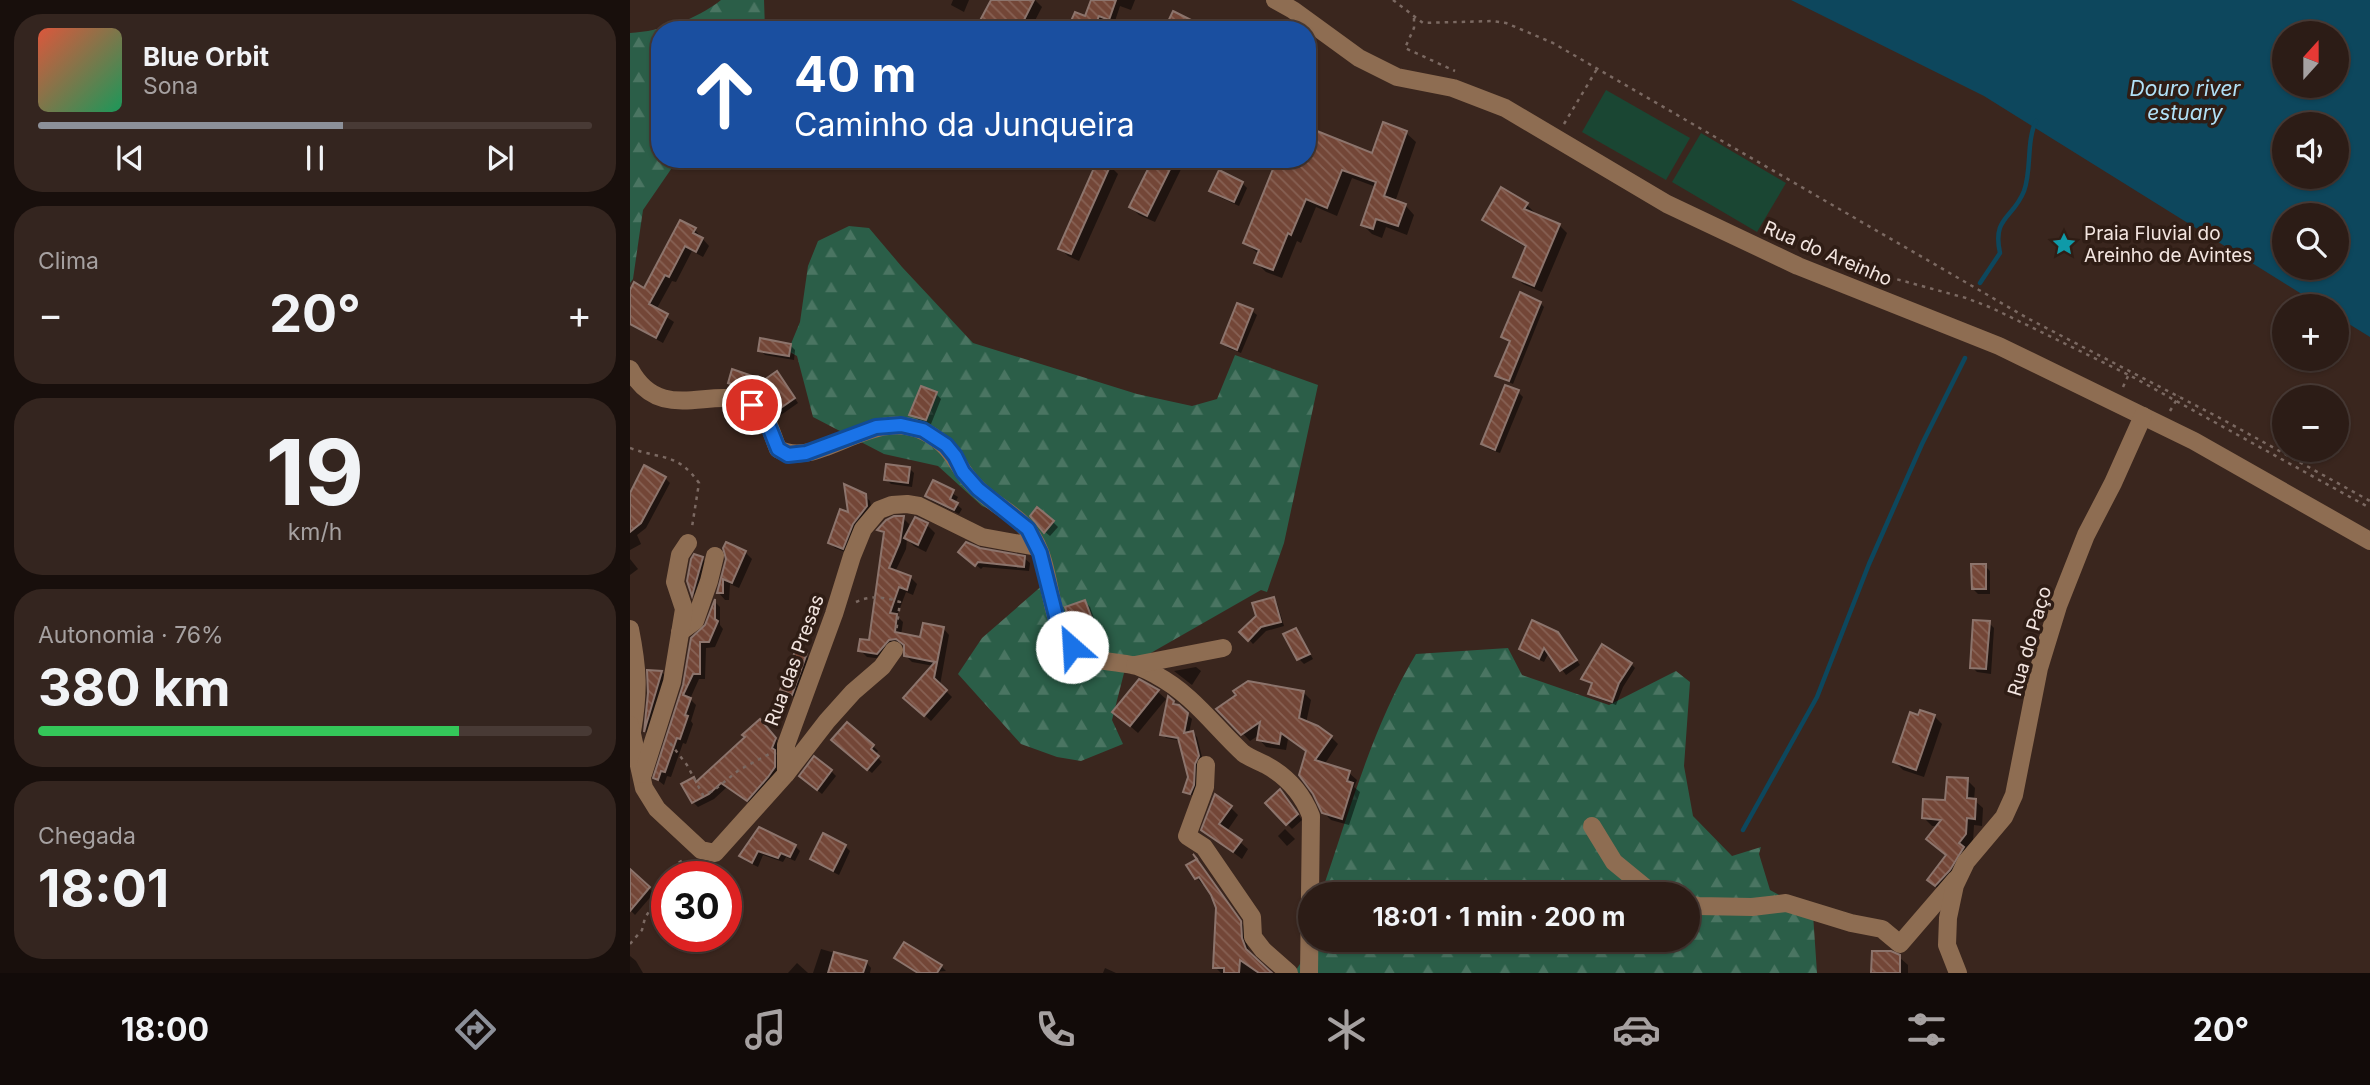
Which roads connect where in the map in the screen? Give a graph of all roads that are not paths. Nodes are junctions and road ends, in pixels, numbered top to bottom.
1 (1275, 0) edge
2 (1305, 21) edge
3 (1316, 28) edge
4 (630, 369) edge
5 (2143, 416) junction
6 (2370, 541) edge
7 (688, 544) road end
8 (1037, 547) junction
9 (715, 556) dead end
10 (630, 629) edge
11 (680, 632) junction
12 (1223, 648) dead end
13 (894, 650) road end
14 (1135, 665) junction
15 (631, 729) edge
16 (1206, 765) dead end
17 (786, 774) junction
18 (642, 778) junction
19 (1592, 826) dead end
20 (1960, 874) junction
21 (1638, 882) edge
22 (1700, 906) edge
23 (1289, 973) edge
24 (1309, 973) edge
25 (1958, 973) edge

1 - 2 street, Rua do Areinho
3 - 5 street, Rua do Areinho
4 - 8 street
5 - 6 street, Rua do Areinho
5 - 20 street, Rua do Paço
7 - 11 street
8 - 14 street
8 - 17 street, Rua das Presas
9 - 11 street
10 - 15 street
11 - 18 street
12 - 14 street
13 - 17 street
14 - 24 street
15 - 18 street
16 - 23 street
17 - 18 street
19 - 21 street
20 - 22 street, Rua do Paço
20 - 25 street, Rua do Paço

